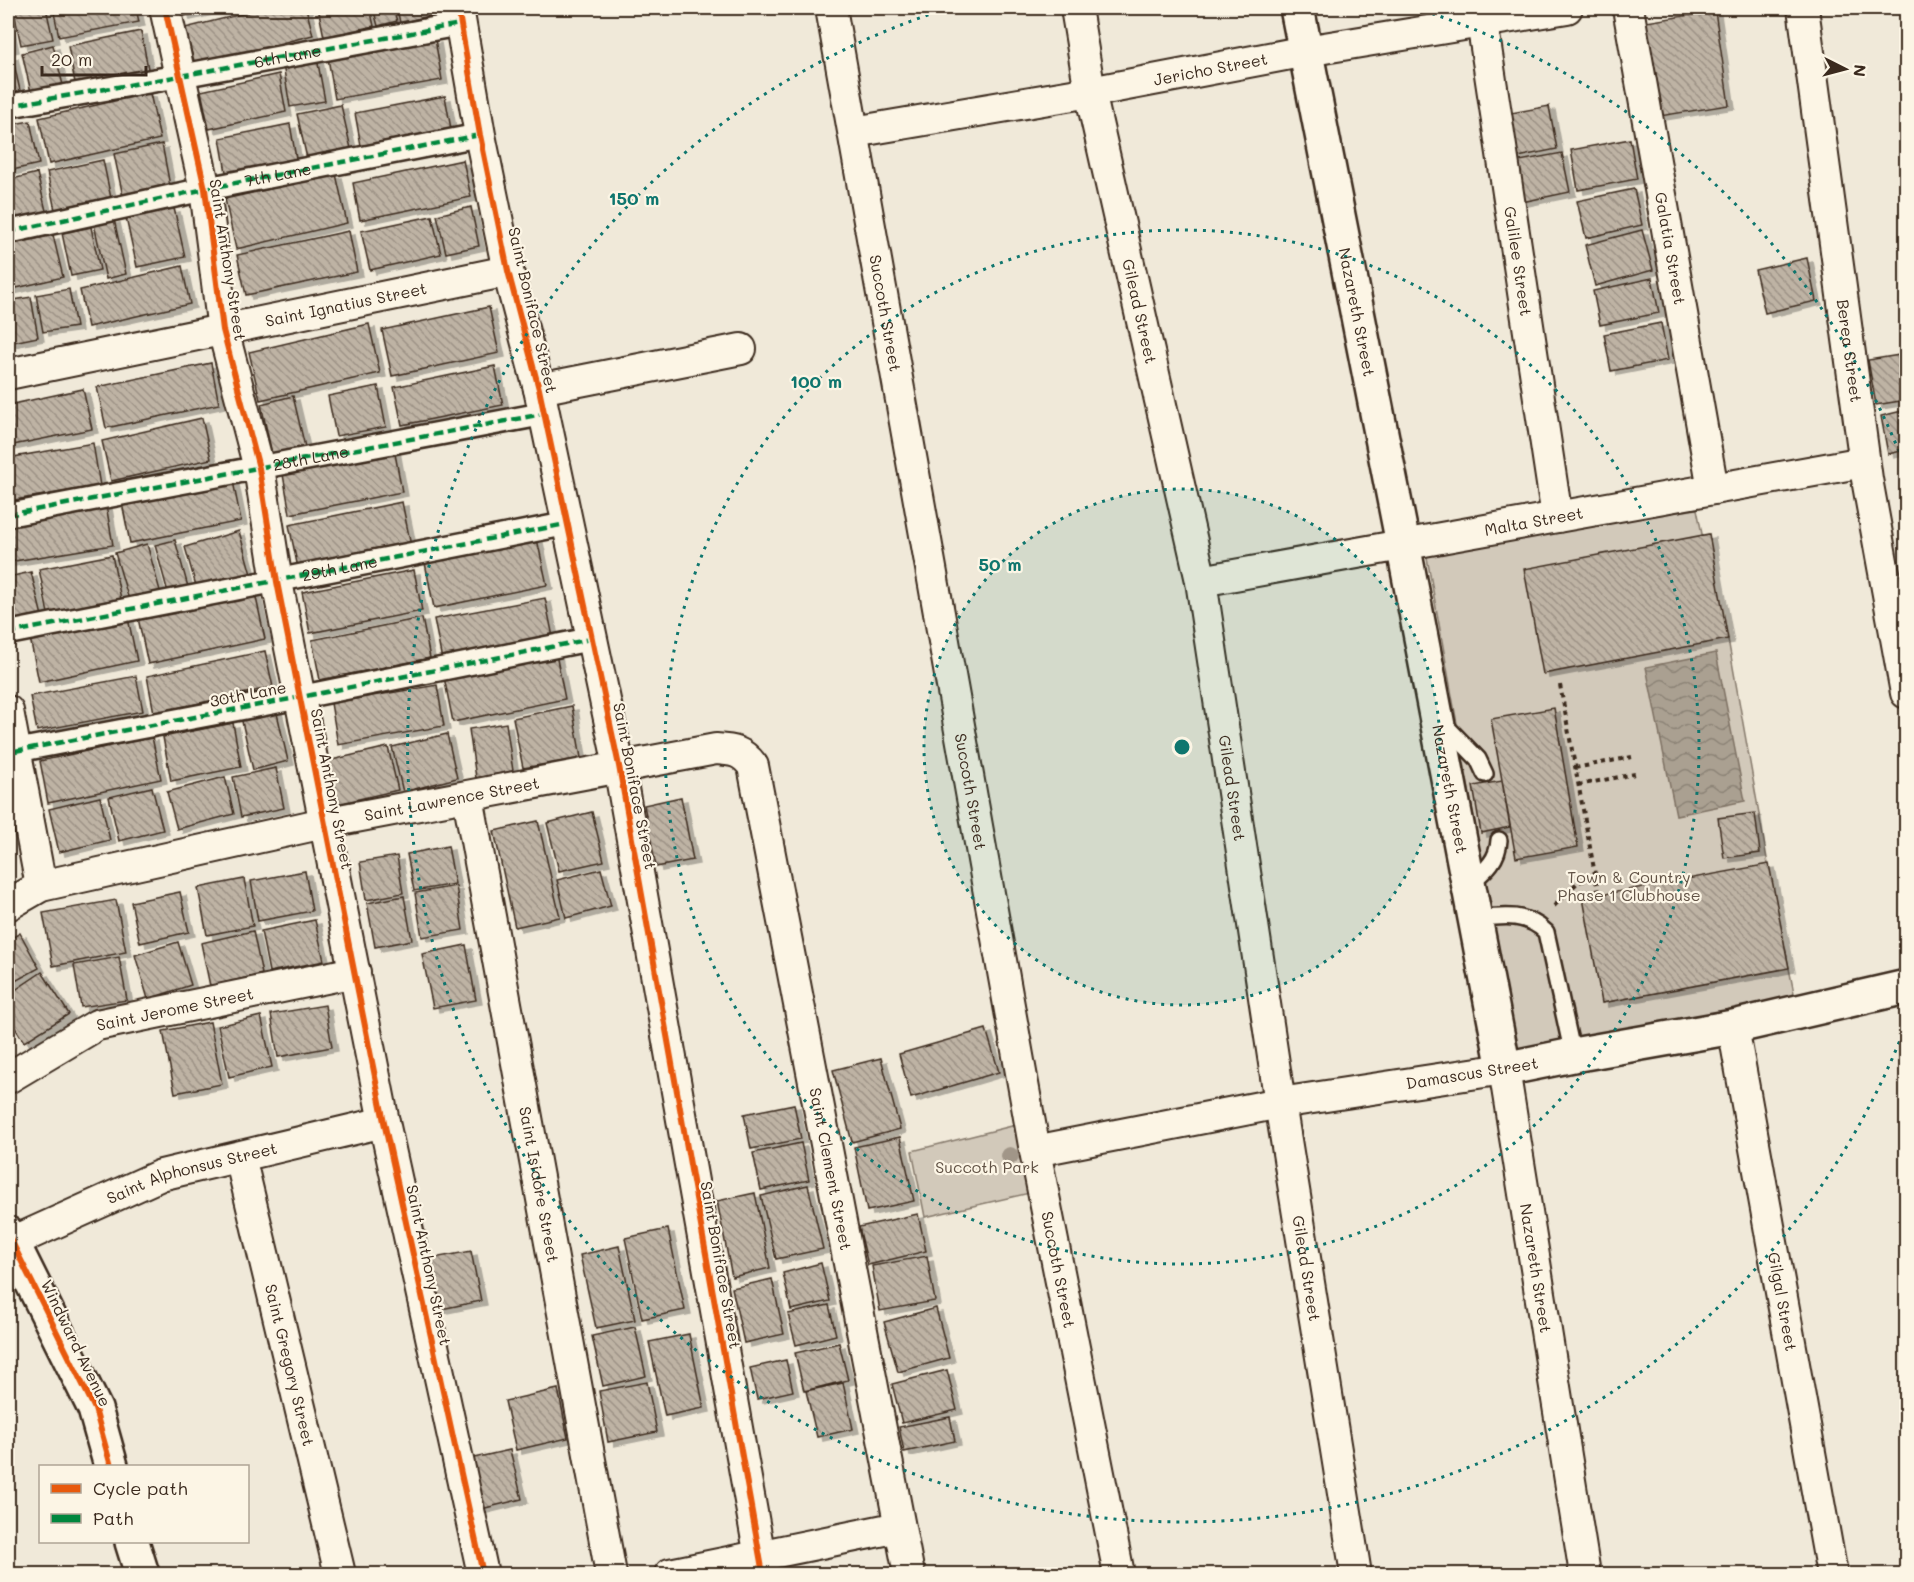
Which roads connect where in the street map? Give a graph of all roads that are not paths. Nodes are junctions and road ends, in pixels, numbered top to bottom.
1 (165, 8) edge
2 (831, 8) edge
3 (1076, 8) edge
4 (1297, 8) edge
5 (1567, 8) edge
6 (1628, 8) edge
7 (1803, 8) edge
8 (1481, 14) edge
9 (459, 16) edge
10 (1306, 51) junction
11 (180, 76) junction
12 (1090, 92) junction
13 (8, 106) edge
14 (854, 132) junction
15 (480, 135) junction
16 (205, 189) junction
17 (8, 232) edge
18 (508, 271) junction
19 (223, 330) junction
20 (741, 350) dead end
21 (8, 374) edge
22 (541, 401) junction
23 (1864, 462) junction
24 (259, 468) junction
25 (1713, 489) junction
26 (8, 515) edge
27 (1557, 517) junction
28 (566, 524) junction
29 (1403, 544) junction
30 (1201, 581) junction
31 (277, 582) junction
32 (8, 633) edge
33 (591, 639) junction
34 (1906, 693) edge
35 (301, 698) junction
36 (8, 711) edge
37 (1435, 716) junction
38 (15, 751) junction
39 (619, 766) junction
40 (753, 766) joint
41 (1485, 774) dead end
42 (468, 797) junction
43 (324, 823) junction
44 (1499, 840) dead end
45 (41, 886) junction
46 (1467, 886) junction
47 (8, 905) edge
48 (1476, 919) junction
49 (355, 972) junction
50 (1906, 987) edge
51 (1733, 1027) junction
52 (1573, 1055) junction
53 (1504, 1070) junction
54 (8, 1078) edge
55 (1280, 1103) junction
56 (384, 1122) junction
57 (1035, 1151) junction
58 (240, 1156) junction
59 (9, 1240) edge
60 (110, 1465) edge
61 (899, 1527) junction
62 (132, 1543) edge
63 (761, 1566) edge
64 (142, 1575) edge
65 (340, 1575) edge
66 (483, 1575) edge
67 (611, 1575) edge
68 (670, 1575) edge
69 (909, 1575) edge
70 (1119, 1575) edge
71 (1356, 1575) edge
72 (1585, 1575) edge
73 (1832, 1575) edge

1 - 11 street, Saint Anthony Street
2 - 14 street, Succoth Street
3 - 12 street, Gilead Street
4 - 10 street, Nazareth Street
5 - 8 street, Jericho Street
6 - 25 street, Galatia Street
7 - 23 street, Berea Street
8 - 10 street, Jericho Street
8 - 27 street, Galilee Street
9 - 11 street, 6th Lane
9 - 15 street, Saint Boniface Street
10 - 12 street, Jericho Street
10 - 29 street, Nazareth Street
11 - 13 street, 6th Lane
11 - 16 street, Saint Anthony Street
12 - 14 street, Jericho Street
12 - 30 street, Gilead Street
14 - 57 street, Succoth Street
15 - 16 street, 7th Lane
15 - 18 street, Saint Boniface Street
16 - 17 street, 7th Lane
16 - 19 street, Saint Anthony Street
18 - 19 street, Saint Ignatius Street
18 - 22 street, Saint Boniface Street
19 - 21 street, Saint Ignatius Street
19 - 24 street, Saint Anthony Street
20 - 22 street
22 - 24 street, 28th Lane
22 - 28 street, Saint Boniface Street
23 - 25 street, Malta Street
23 - 34 street, Berea Street
24 - 26 street, 28th Lane
24 - 31 street, Saint Anthony Street
25 - 27 street, Malta Street
27 - 29 street, Malta Street
28 - 31 street, 29th Lane
28 - 33 street, Saint Boniface Street
29 - 30 street, Malta Street
29 - 37 street, Nazareth Street
30 - 55 street, Gilead Street
31 - 32 street, 29th Lane
31 - 35 street, Saint Anthony Street
33 - 35 street, 30th Lane
33 - 39 street, Saint Boniface Street
35 - 38 street, 30th Lane
35 - 43 street, Saint Anthony Street
36 - 38 street
37 - 41 lane
37 - 46 street, Nazareth Street
38 - 45 street
39 - 40 street, Saint Lawrence Street
39 - 42 street, Saint Lawrence Street
39 - 63 street, Saint Boniface Street
40 - 61 street, Saint Clement Street
42 - 43 street, Saint Lawrence Street
42 - 67 street, Saint Isidore Street
43 - 45 street, Saint Lawrence Street
43 - 49 street, Saint Anthony Street
44 - 46 lane
45 - 47 street, Saint Lawrence Street
46 - 48 street, Nazareth Street
48 - 52 lane
48 - 53 street, Nazareth Street
49 - 54 street, Saint Jerome Street
49 - 56 street, Saint Anthony Street
50 - 51 street, Damascus Street
51 - 52 street, Damascus Street
51 - 73 street, Gilgal Street
52 - 53 street, Damascus Street
53 - 55 street, Damascus Street
53 - 72 street, Nazareth Street
55 - 57 street, Damascus Street
55 - 71 street, Gilead Street
56 - 58 street, Saint Alphonsus Street
56 - 66 street, Saint Anthony Street
57 - 70 street, Succoth Street
58 - 59 street, Saint Alphonsus Street
58 - 65 street, Saint Gregory Street
59 - 60 street, Windward Avenue
61 - 63 street
61 - 69 street, Saint Clement Street
62 - 64 street
63 - 68 street

